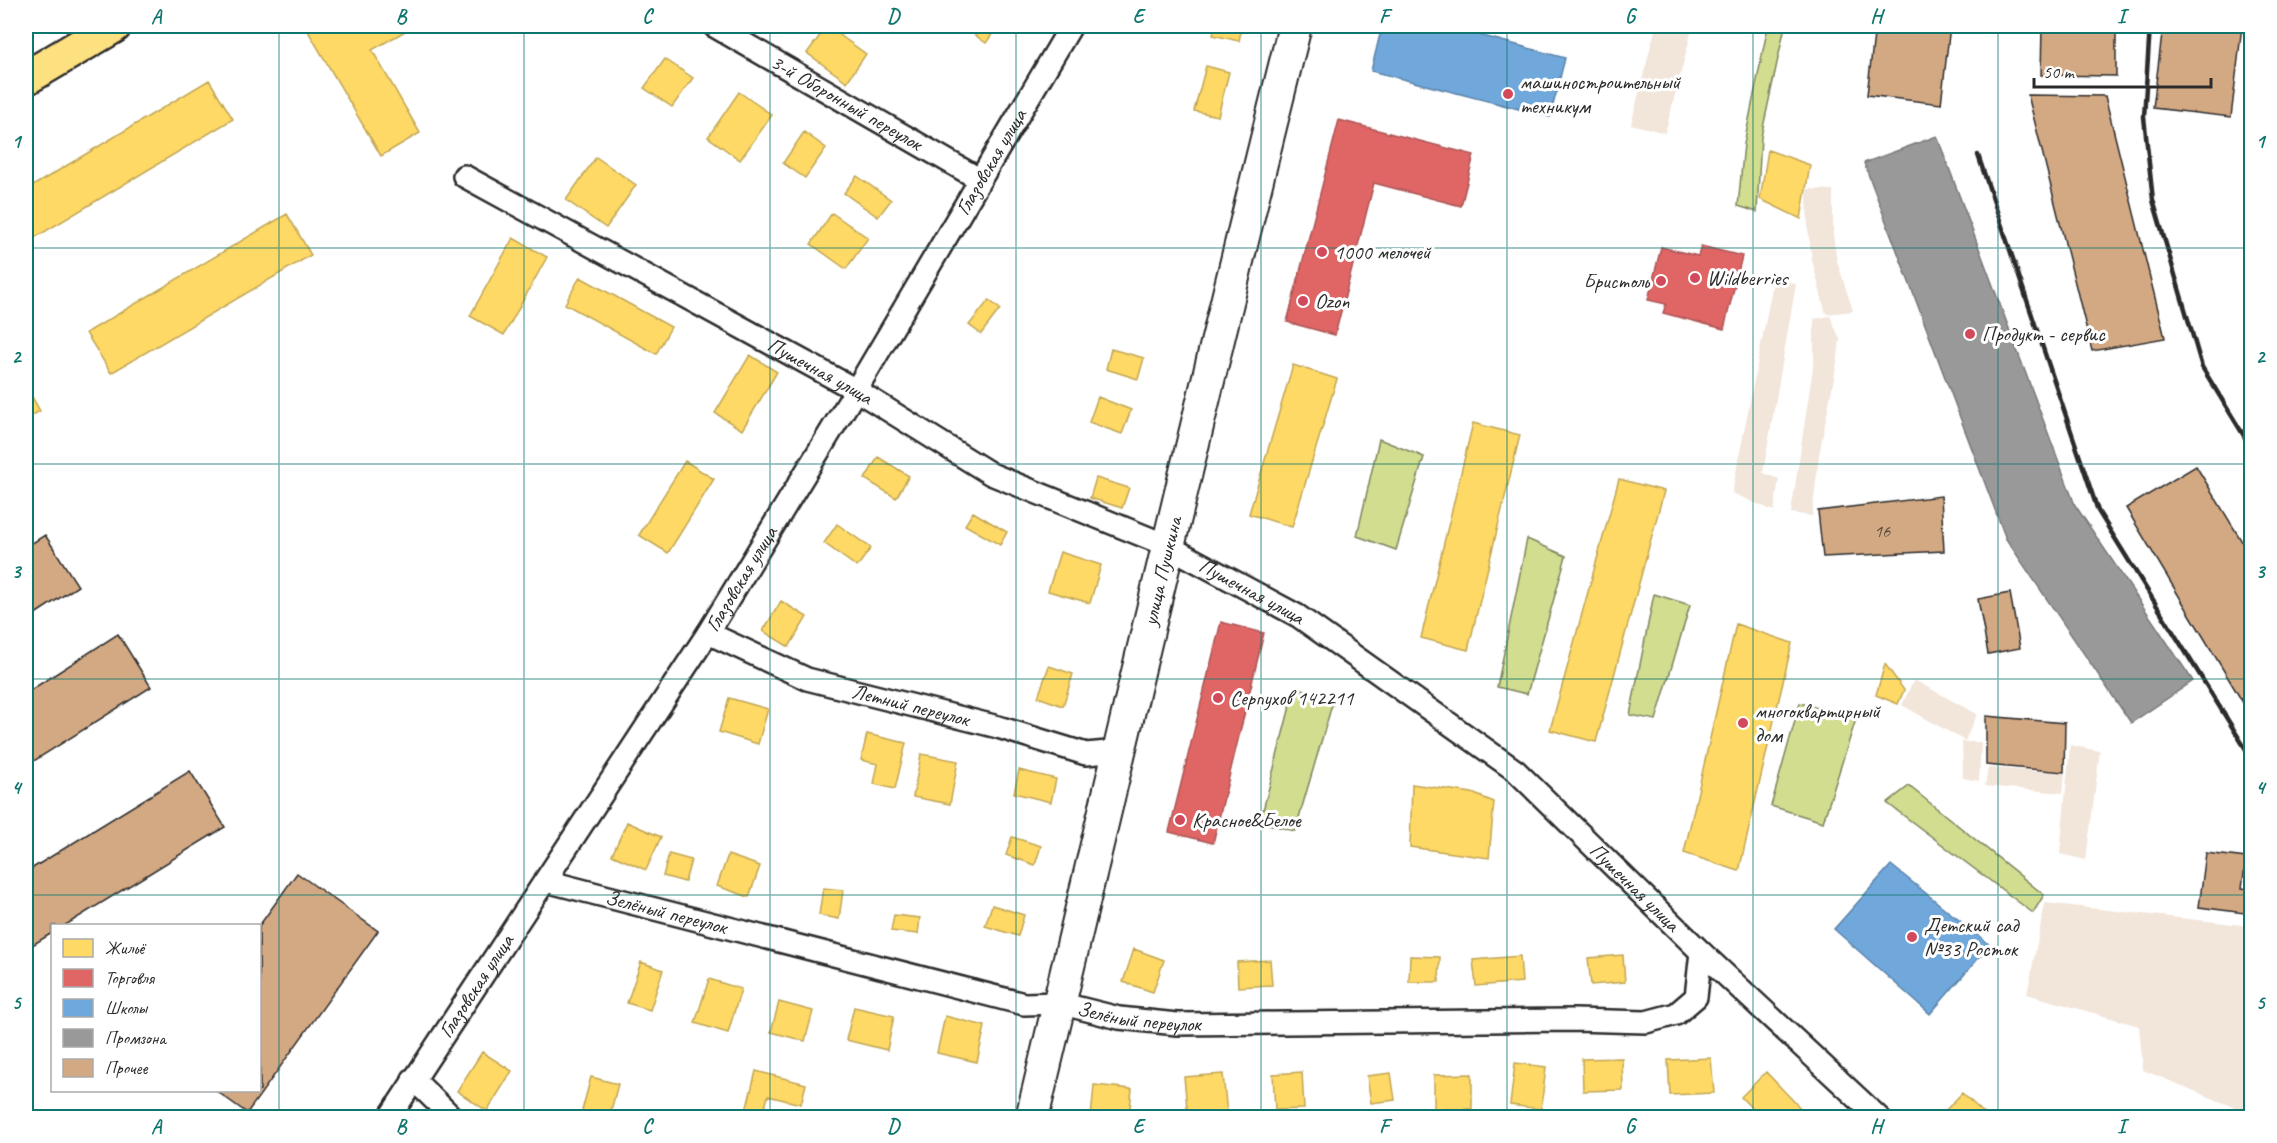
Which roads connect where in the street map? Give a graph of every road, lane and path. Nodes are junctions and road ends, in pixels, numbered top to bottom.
1 (114, 26) edge
2 (714, 26) edge
3 (1071, 26) edge
4 (1295, 26) edge
5 (26, 78) edge
6 (464, 176) dead end
7 (979, 179) junction
8 (856, 390) junction
9 (1166, 545) junction
10 (708, 633) junction
11 (1119, 751) junction
12 (546, 881) junction
13 (1701, 952) junction
14 (1059, 1003) junction
15 (413, 1079) junction
16 (389, 1118) edge
17 (453, 1118) edge
18 (1032, 1118) edge
19 (1879, 1118) edge

1 - 5 main road
2 - 7 street, 3-й Оборонный переулок
3 - 7 street, Глазовская улица
4 - 9 street, улица Пушкина
6 - 8 street, Пушечная улица
7 - 8 street, Глазовская улица
8 - 9 street, Пушечная улица
8 - 10 street, Глазовская улица
9 - 11 street, улица Пушкина
9 - 13 street, Пушечная улица
10 - 11 street, Летний переулок
10 - 12 street, Глазовская улица
11 - 14 street, улица Пушкина
12 - 14 street, Зелёный переулок
12 - 15 street, Глазовская улица
13 - 14 street, Зелёный переулок
13 - 19 street, Пушечная улица
14 - 18 street, улица Пушкина
15 - 16 street, Глазовская улица
15 - 17 street

